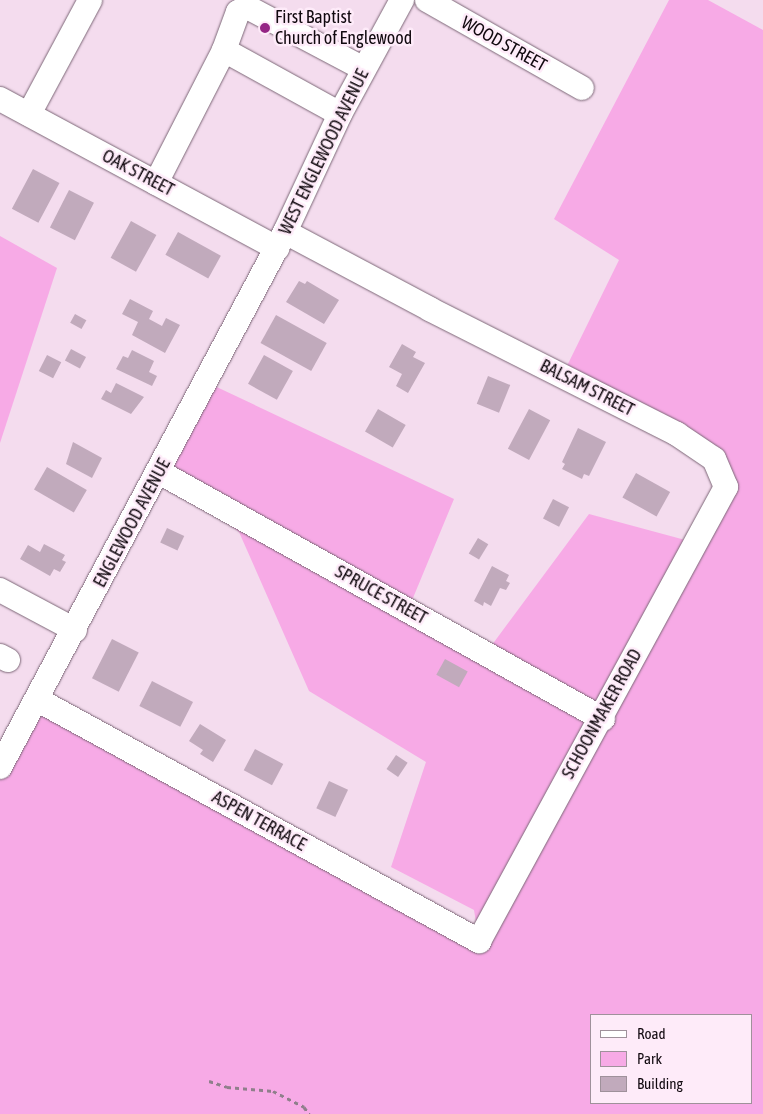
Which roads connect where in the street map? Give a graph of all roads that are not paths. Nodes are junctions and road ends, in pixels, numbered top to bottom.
1 (90, 0) edge
2 (402, 0) edge
3 (427, 0) edge
4 (224, 50) junction
5 (364, 69) junction
6 (582, 88) dead end
7 (0, 99) edge
8 (29, 114) junction
9 (340, 114) junction
10 (156, 183) junction
11 (281, 240) junction
12 (261, 278) joint
13 (430, 310) joint
14 (159, 472) junction
15 (726, 487) joint
16 (0, 590) edge
17 (75, 630) junction
18 (38, 700) junction
19 (602, 718) junction
20 (9, 729) edge
21 (0, 767) edge
22 (479, 942) joint

1 - 8 street
2 - 5 street, WEST ENGLEWOOD AVENUE
3 - 6 street, WOOD STREET
4 - 5 street
4 - 9 street
4 - 10 street
5 - 9 street, WEST ENGLEWOOD AVENUE
7 - 8 street, OAK STREET
8 - 10 street, OAK STREET
9 - 11 street, WEST ENGLEWOOD AVENUE
10 - 11 street, OAK STREET
11 - 12 street, WEST ENGLEWOOD AVENUE
11 - 13 street, OAK STREET
12 - 14 street, ENGLEWOOD AVENUE
13 - 15 street, BALSAM STREET
14 - 17 street, ENGLEWOOD AVENUE
14 - 19 street, SPRUCE STREET
15 - 19 street, SCHOONMAKER ROAD
16 - 17 street
17 - 18 street, ENGLEWOOD AVENUE
18 - 20 street, ENGLEWOOD AVENUE
18 - 22 street, ASPEN TERRACE
19 - 22 street, SCHOONMAKER ROAD
20 - 21 street, ENGLEWOOD AVENUE

